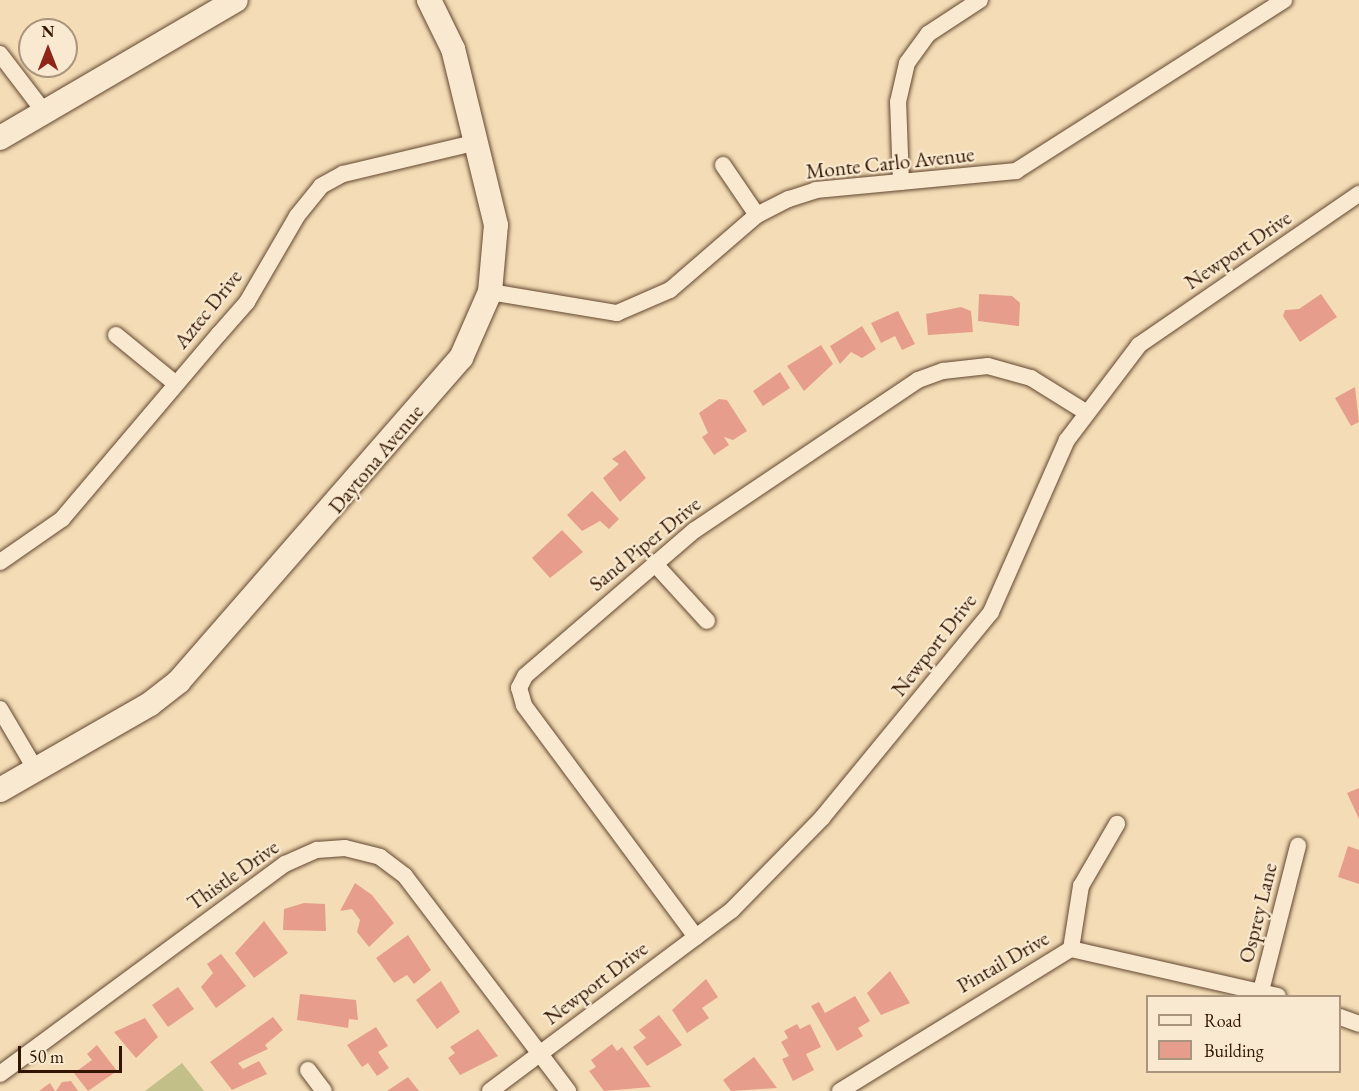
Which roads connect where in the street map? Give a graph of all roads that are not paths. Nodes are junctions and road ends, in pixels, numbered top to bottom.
1 (236, 0) edge
2 (429, 0) edge
3 (980, 0) edge
4 (1284, 0) edge
5 (0, 54) edge
6 (42, 109) junction
7 (0, 138) edge
8 (477, 142) junction
9 (723, 165) dead end
10 (901, 182) junction
11 (1359, 194) edge
12 (758, 215) junction
13 (490, 292) junction
14 (116, 335) dead end
15 (176, 384) junction
16 (1084, 411) junction
17 (0, 561) edge
18 (655, 564) junction
19 (707, 621) dead end
20 (0, 709) edge
21 (36, 770) junction
22 (0, 790) edge
23 (1117, 824) dead end
24 (1298, 846) dead end
25 (696, 937) junction
26 (1071, 949) junction
27 (1262, 991) junction
28 (1275, 995) edge
29 (1341, 1017) edge
30 (1359, 1024) edge
31 (540, 1053) junction
32 (308, 1070) dead end
33 (0, 1074) edge
34 (324, 1091) edge
35 (490, 1091) edge
36 (568, 1091) edge
37 (840, 1091) edge

1 - 6 street
2 - 8 street, Daytona Avenue
3 - 10 street
4 - 10 street, Monte Carlo Avenue
5 - 6 street
6 - 7 street
8 - 13 street, Daytona Avenue
8 - 15 street, Aztec Drive
9 - 12 street
10 - 12 street, Monte Carlo Avenue
11 - 16 street, Newport Drive
12 - 13 street, Monte Carlo Avenue
13 - 21 street, Daytona Avenue
14 - 15 street
15 - 17 street, Aztec Drive
16 - 18 street, Sand Piper Drive
16 - 25 street, Newport Drive
18 - 19 street
18 - 25 street, Sand Piper Drive
20 - 21 street
21 - 22 street, Daytona Avenue
23 - 26 street
24 - 27 street, Osprey Lane
25 - 31 street, Newport Drive
26 - 27 street, Pintail Drive
26 - 37 street, Pintail Drive
27 - 28 street, Pintail Drive
29 - 30 street
31 - 33 street, Thistle Drive
31 - 35 street, Newport Drive
31 - 36 street, Thistle Drive
32 - 34 street

